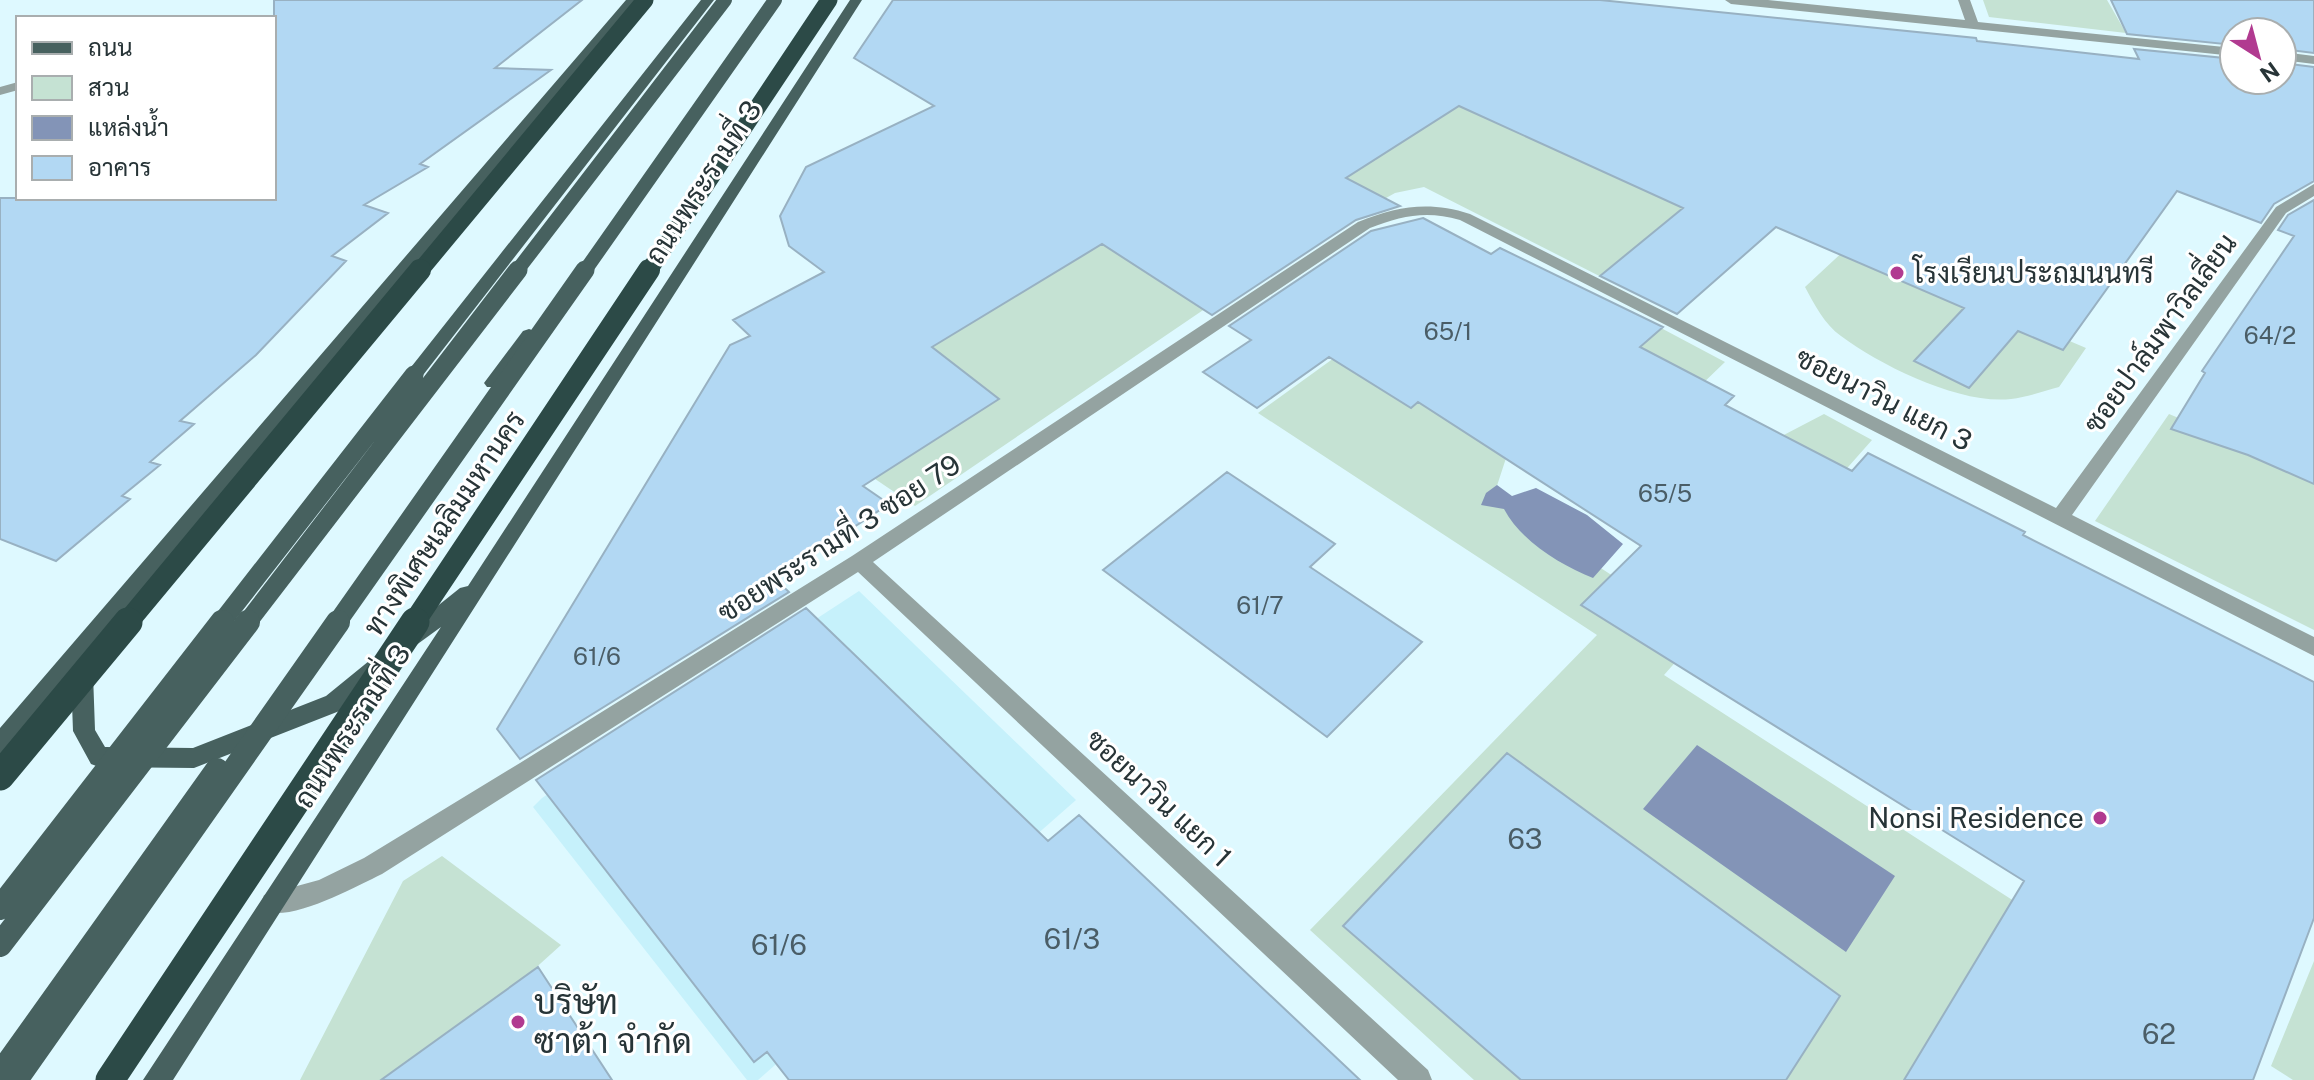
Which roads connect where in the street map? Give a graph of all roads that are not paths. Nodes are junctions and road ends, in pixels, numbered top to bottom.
1 (633, 0) edge
2 (645, 0) edge
3 (708, 0) edge
4 (725, 0) edge
5 (775, 0) edge
6 (829, 0) edge
7 (856, 0) edge
8 (1731, 0) edge
9 (1964, 0) edge
10 (1973, 26) junction
11 (2218, 50) edge
12 (2314, 189) edge
13 (1427, 208) joint
14 (2059, 518) junction
15 (859, 561) junction
16 (482, 582) junction
17 (2314, 647) edge
18 (82, 649) junction
19 (0, 744) edge
20 (0, 776) edge
21 (273, 903) junction
22 (0, 908) edge
23 (0, 945) edge
24 (0, 1074) edge
25 (1412, 1078) edge
26 (16, 1080) edge
27 (110, 1080) edge
28 (157, 1080) edge

1 - 18 main road
2 - 20 highway, bridge
3 - 22 main road, bridge
4 - 23 main road, bridge
5 - 24 main road, ถนนพระรามที่ 3, bridge
5 - 26 main road, ถนนพระรามที่ 3, bridge
6 - 27 highway, ทางพิเศษเฉลิมมหานคร, bridge
7 - 16 main road, ถนนพระรามที่ 3
8 - 10 street
9 - 10 street
10 - 11 street
12 - 14 street, ซอยปาล์มพาวิลเลี่ยน
13 - 14 street, ซอยนาวิน แยก 3
13 - 15 street, ซอยพระรามที่ 3 ซอย 79
14 - 17 street, ซอยนาวิน แยก 3
15 - 21 street, ซอยพระรามที่ 3 ซอย 79
15 - 25 street, ซอยนาวิน แยก 1
16 - 18 main road
16 - 21 main road, ถนนพระรามที่ 3
18 - 19 main road
21 - 28 main road, ถนนพระรามที่ 3

